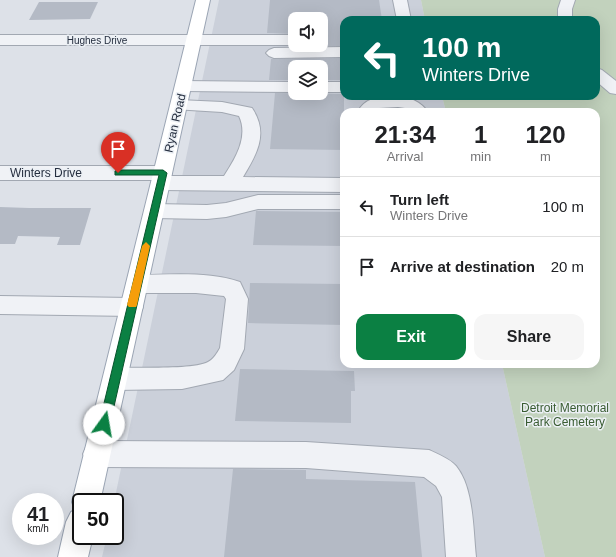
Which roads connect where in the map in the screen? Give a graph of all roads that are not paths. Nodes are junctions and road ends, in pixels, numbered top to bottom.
1 (203, 0) edge
2 (400, 0) edge
3 (568, 0) edge
4 (403, 16) edge
5 (565, 16) edge
6 (0, 40) edge
7 (288, 40) edge
8 (328, 40) edge
9 (340, 40) edge
10 (192, 47) junction
11 (340, 52) edge
12 (600, 76) edge
13 (183, 86) junction
14 (288, 87) edge
15 (328, 87) edge
16 (340, 87) edge
17 (616, 89) edge
18 (179, 105) junction
19 (369, 108) edge
20 (416, 108) edge
21 (0, 173) edge
22 (162, 178) junction
23 (229, 183) junction
24 (340, 185) edge
25 (340, 202) edge
26 (154, 212) junction
27 (137, 284) junction
28 (132, 307) junction
29 (2, 309) edge
30 (115, 379) junction
31 (97, 454) junction
32 (88, 493) edge
33 (76, 545) edge
34 (73, 557) edge
35 (461, 557) edge

1 - 10 main road, Ryan Road
2 - 4 street
3 - 5 street
6 - 10 street, Hughes Drive
7 - 10 street
8 - 9 street
10 - 11 street
10 - 13 main road, Ryan Road
12 - 17 street
13 - 14 street
13 - 18 main road, Ryan Road
15 - 16 street
18 - 22 main road, Ryan Road
18 - 23 street
19 - 20 street
21 - 22 street, Winters Drive
22 - 23 street, Winters Drive
22 - 26 main road, Ryan Road
23 - 24 street, Winters Drive
25 - 26 street
26 - 27 main road, Ryan Road
27 - 28 main road, Ryan Road
27 - 30 street
28 - 29 street
28 - 30 main road, Ryan Road
30 - 31 main road, Ryan Road
31 - 32 main road, Ryan Road
31 - 35 street
33 - 34 main road

